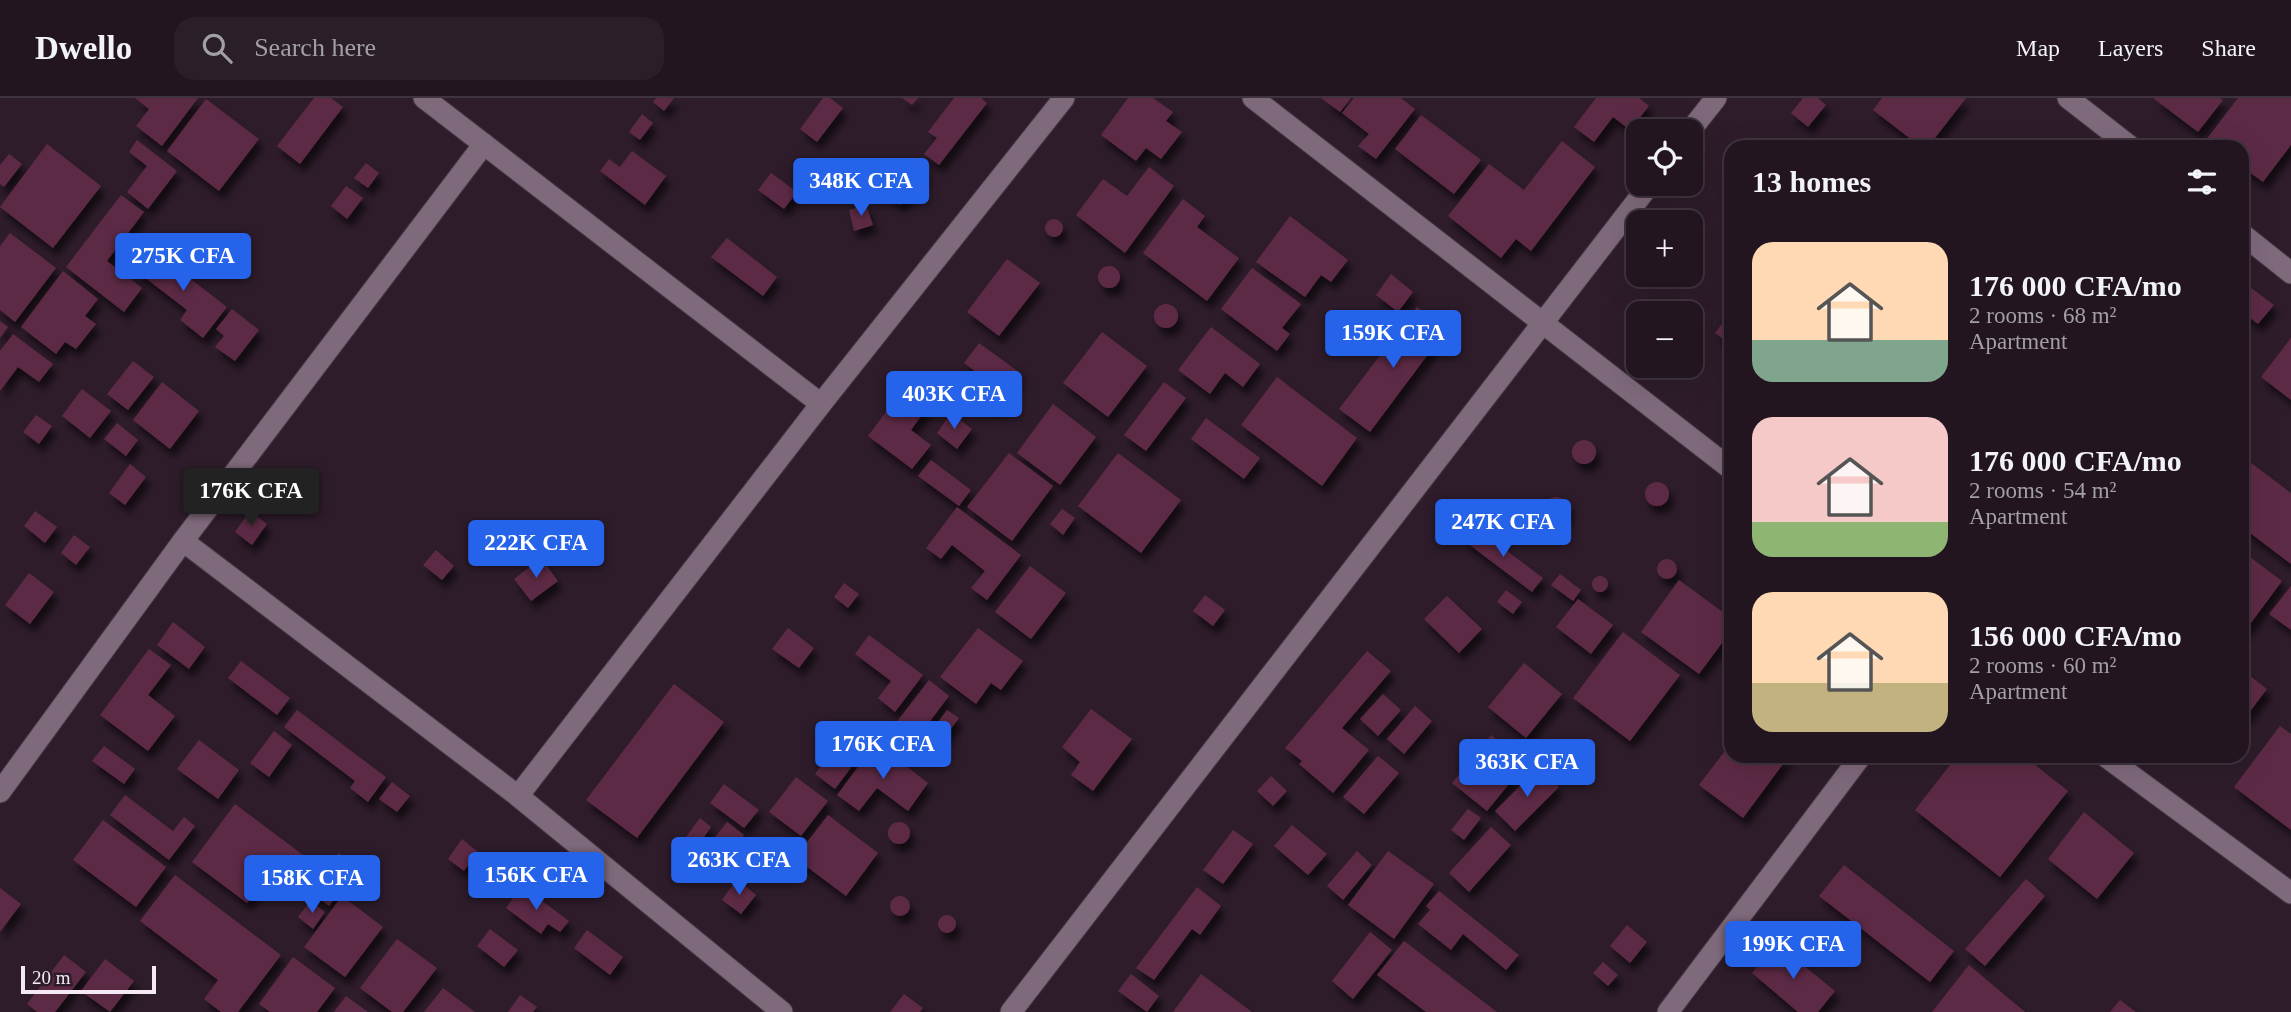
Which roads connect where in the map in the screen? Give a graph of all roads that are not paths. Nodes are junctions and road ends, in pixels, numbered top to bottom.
1 (424, 98) edge
2 (1064, 98) edge
3 (1253, 98) edge
4 (1716, 98) edge
5 (2068, 98) edge
6 (1699, 119) edge
7 (2122, 140) edge
8 (484, 144) junction
9 (1641, 196) edge
10 (2249, 240) edge
11 (2291, 273) edge
12 (1544, 321) junction
13 (821, 404) junction
14 (1724, 463) edge
15 (183, 541) junction
16 (1856, 763) edge
17 (2115, 763) edge
18 (0, 792) edge
19 (518, 796) junction
20 (2291, 893) edge
21 (782, 1012) edge
22 (1011, 1012) edge
23 (1668, 1012) edge

1 - 8 street
2 - 13 street
3 - 12 street
4 - 6 street
5 - 7 street
8 - 13 street
8 - 15 street
9 - 12 street
10 - 11 street
12 - 14 street
12 - 22 street
13 - 19 street
15 - 18 street
15 - 19 street
16 - 23 street
17 - 20 street
19 - 21 street

